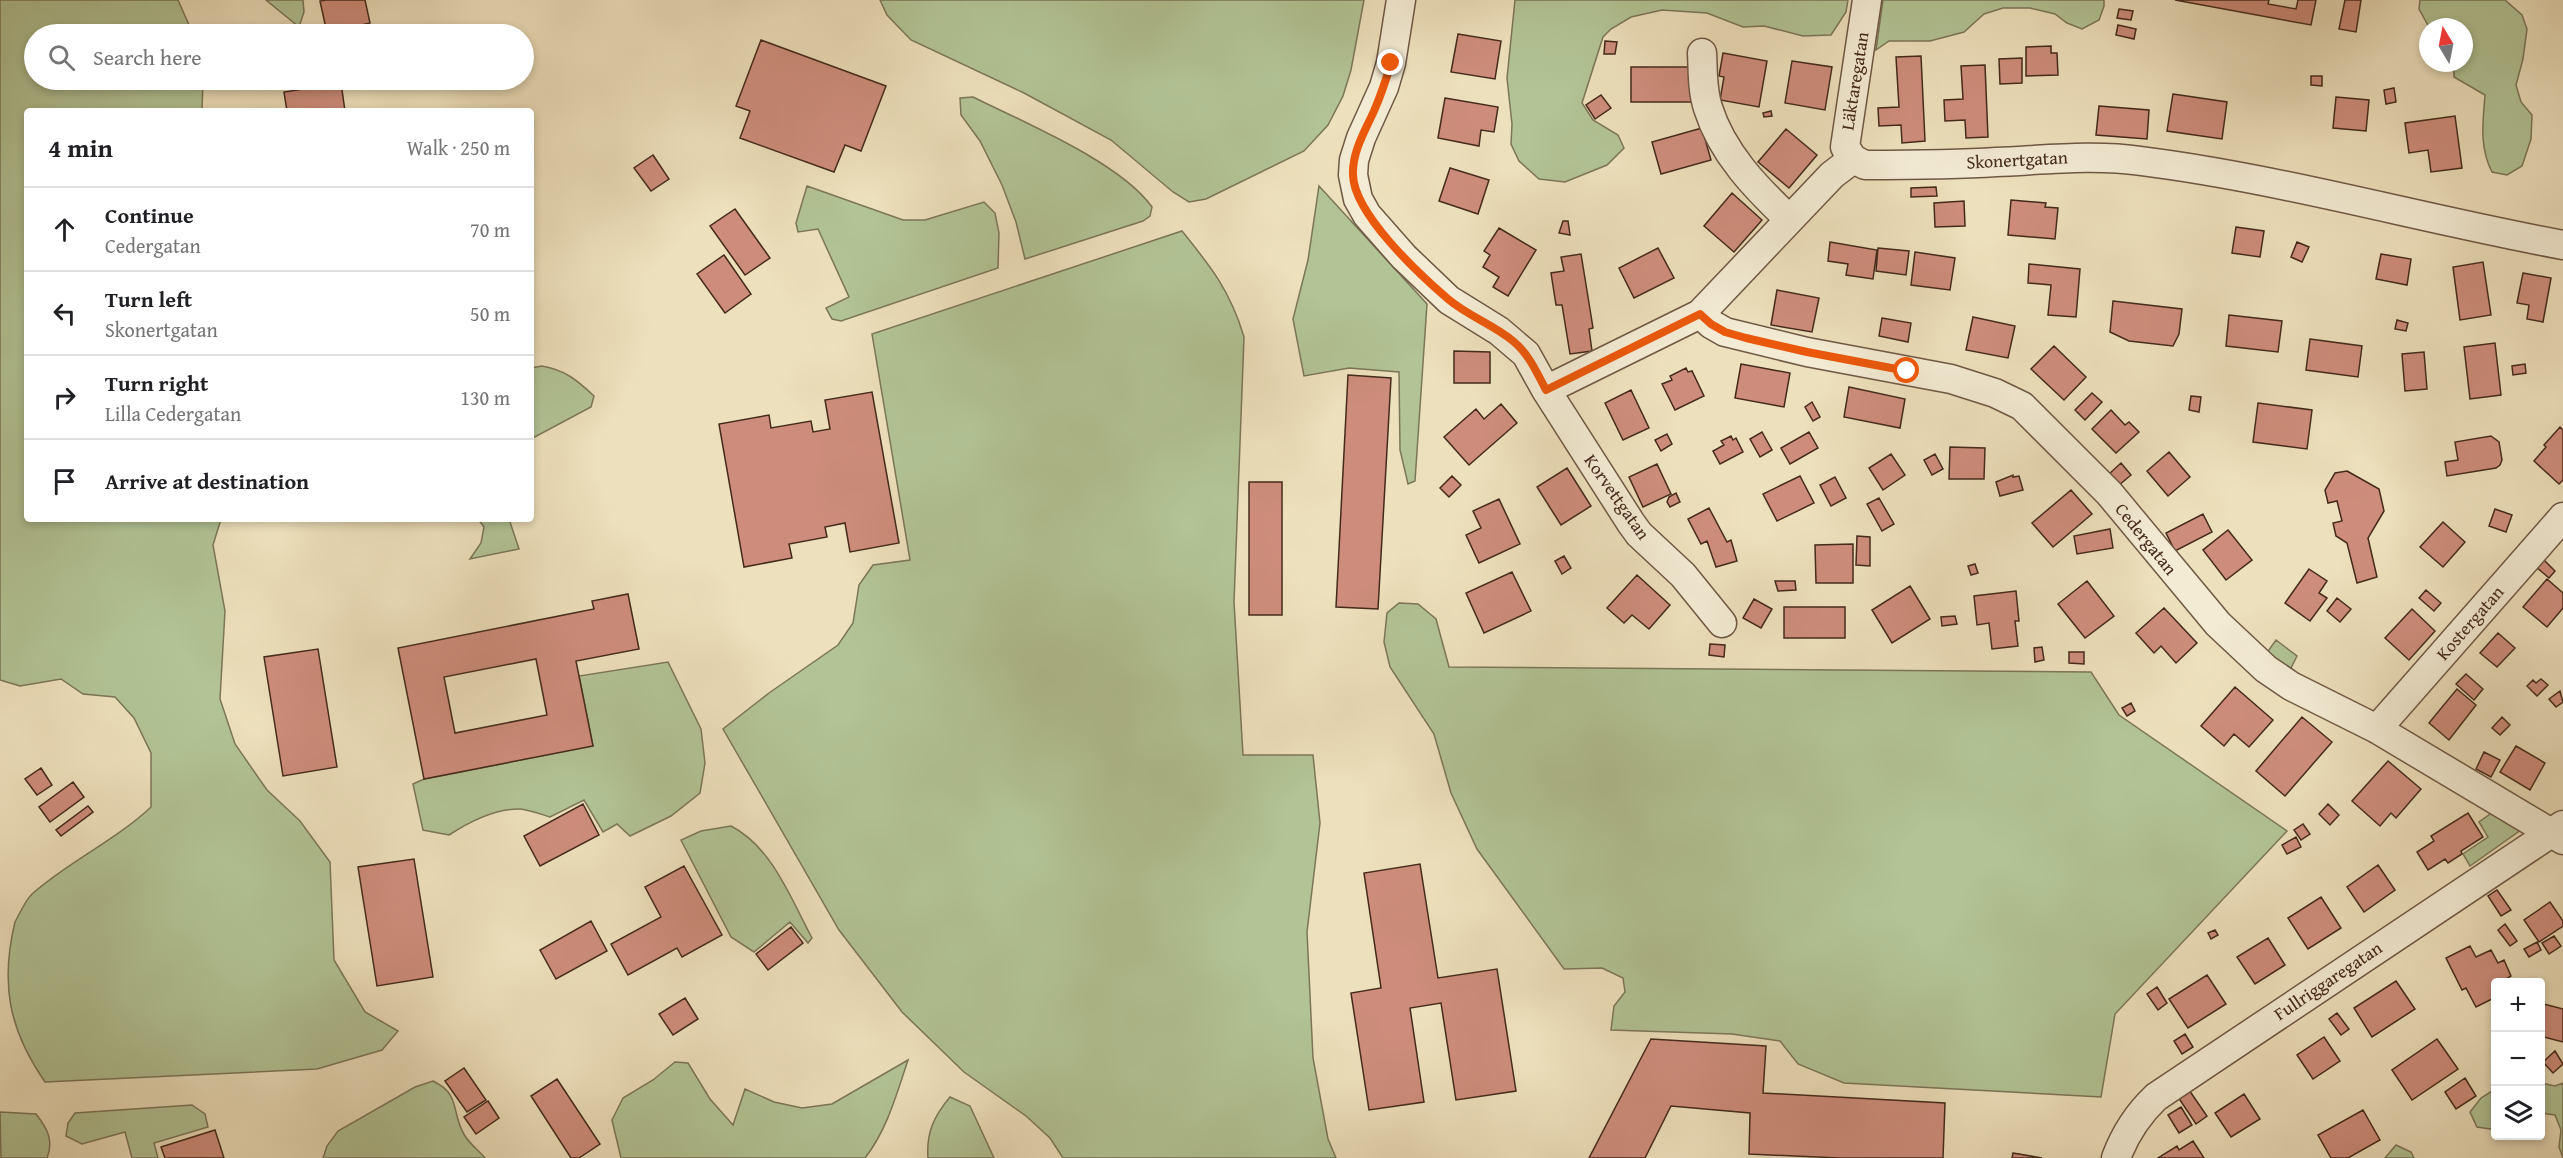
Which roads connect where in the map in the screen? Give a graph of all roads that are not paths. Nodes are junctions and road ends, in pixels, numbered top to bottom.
1 (1401, 0) edge
2 (1867, 0) edge
3 (1702, 53) dead end
4 (1853, 159) junction
5 (1789, 219) junction
6 (2563, 245) edge
7 (1700, 314) junction
8 (1546, 390) junction
9 (2563, 517) edge
10 (1722, 623) dead end
11 (2377, 729) junction
12 (2559, 832) edge
13 (2116, 1158) edge

1 - 8 street, Korvettgatan
2 - 4 street, Läktaregatan
3 - 5 street
4 - 5 street
4 - 6 street, Skonertgatan
5 - 7 street
7 - 8 street
7 - 11 street, Cedergatan
8 - 10 street, Korvettgatan
9 - 11 street, Kostergatan
11 - 12 street, Cedergatan
12 - 13 street, Fullriggaregatan

